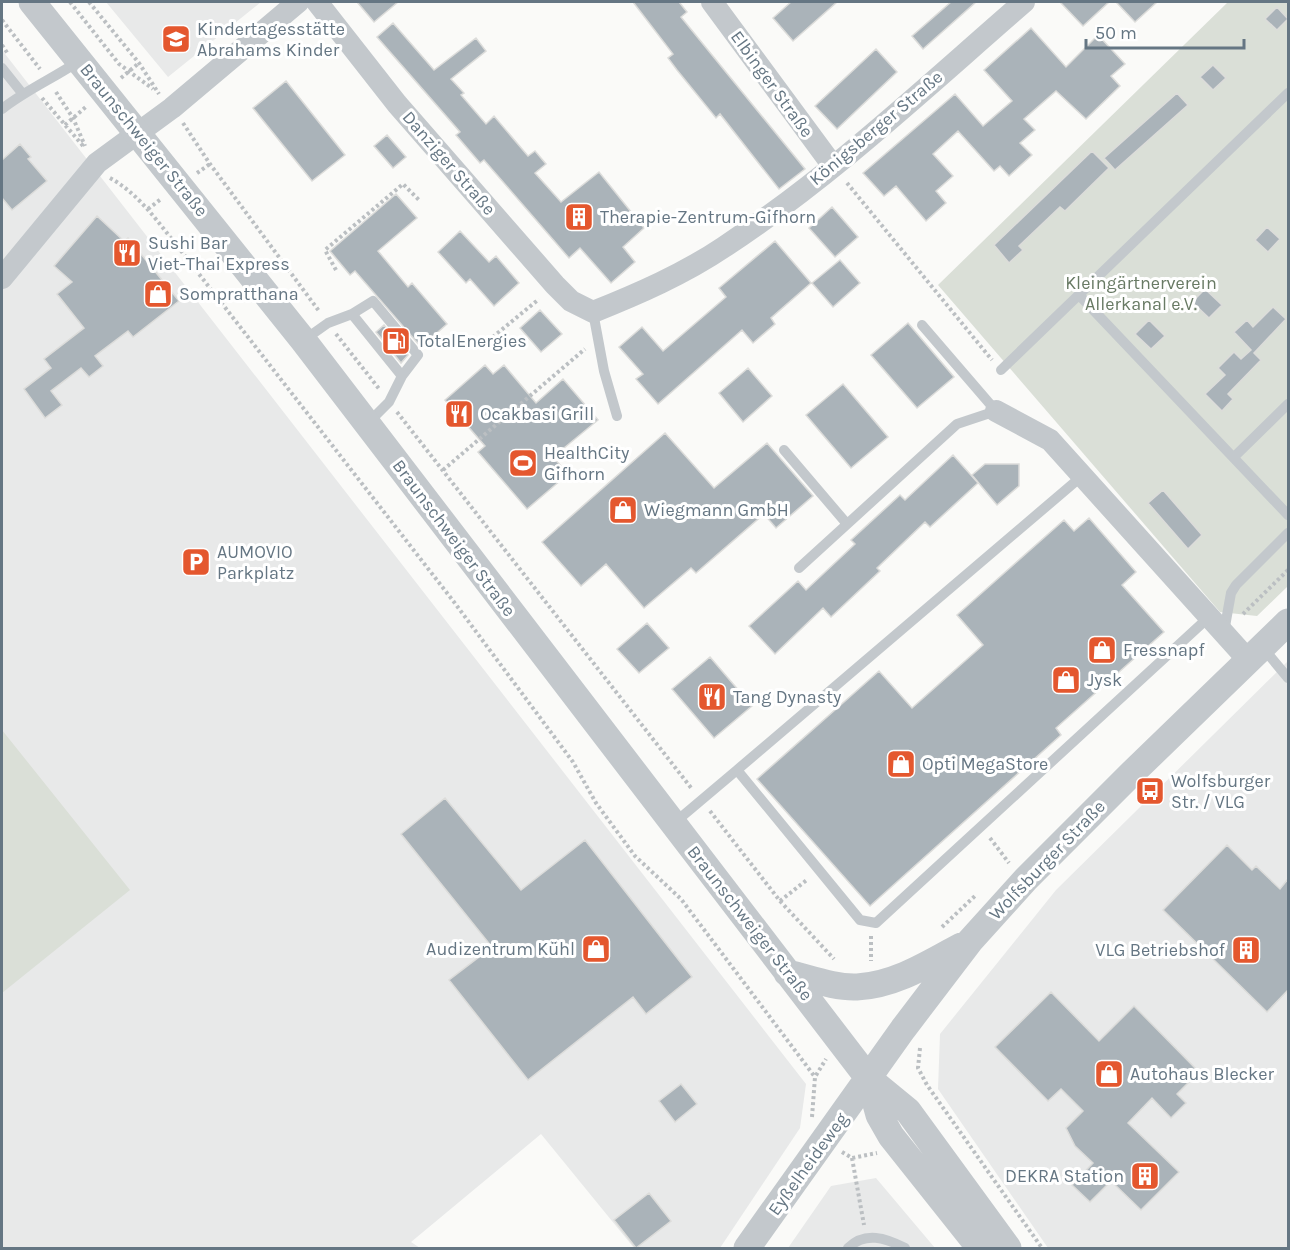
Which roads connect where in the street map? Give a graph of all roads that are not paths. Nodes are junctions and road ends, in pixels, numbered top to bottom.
1 (32, 2) edge
2 (298, 2) edge
3 (317, 2) edge
4 (712, 2) edge
5 (1024, 2) edge
6 (80, 60) junction
7 (2, 68) edge
8 (22, 93) junction
9 (1288, 93) edge
10 (2, 109) edge
11 (139, 134) junction
12 (833, 166) junction
13 (2, 278) edge
14 (1080, 296) junction
15 (593, 312) junction
16 (352, 314) junction
17 (922, 325) dead end
18 (303, 340) junction
19 (1001, 370) road end
20 (402, 376) junction
21 (1288, 404) edge
22 (996, 411) junction
23 (617, 416) dead end
24 (367, 424) junction
25 (784, 450) dead end
26 (1234, 457) junction
27 (1082, 476) junction
28 (1288, 515) edge
29 (847, 524) junction
30 (1288, 533) edge
31 (799, 568) dead end
32 (1288, 622) edge
33 (1216, 625) junction
34 (1256, 654) junction
35 (1288, 678) edge
36 (737, 770) junction
37 (673, 824) junction
38 (970, 941) junction
39 (788, 973) junction
40 (869, 1079) junction
41 (747, 1248) edge
42 (848, 1248) edge
43 (905, 1248) edge
44 (980, 1248) edge
45 (1008, 1248) edge

1 - 6 street, Braunschweiger Straße
2 - 11 street
3 - 15 street, Danziger Straße
4 - 12 street, Elbinger Straße
5 - 12 street, Königsberger Straße
6 - 8 lane
6 - 11 street, Braunschweiger Straße
7 - 8 lane
8 - 10 lane
9 - 14 lane
11 - 13 street
11 - 18 street, Braunschweiger Straße
12 - 15 street, Königsberger Straße
14 - 19 lane
14 - 26 lane
15 - 23 lane
16 - 18 lane
16 - 20 lane
16 - 20 lane
17 - 22 lane
18 - 24 street, Braunschweiger Straße
20 - 24 lane
21 - 26 lane
22 - 27 street
22 - 29 lane
24 - 37 street, Braunschweiger Straße
25 - 29 lane
26 - 28 lane
27 - 33 street
27 - 36 lane
29 - 31 lane
30 - 33 lane
32 - 34 street, Wolfsburger Straße
33 - 34 street
33 - 36 lane
34 - 35 lane
34 - 38 street, Wolfsburger Straße
36 - 37 lane
37 - 39 street, Braunschweiger Straße
38 - 39 street
38 - 40 street, Wolfsburger Straße
39 - 40 street, Braunschweiger Straße
40 - 41 street, Eyßelheideweg
40 - 44 street, Braunschweiger Straße
40 - 45 street, Braunschweiger Straße
42 - 43 lane

